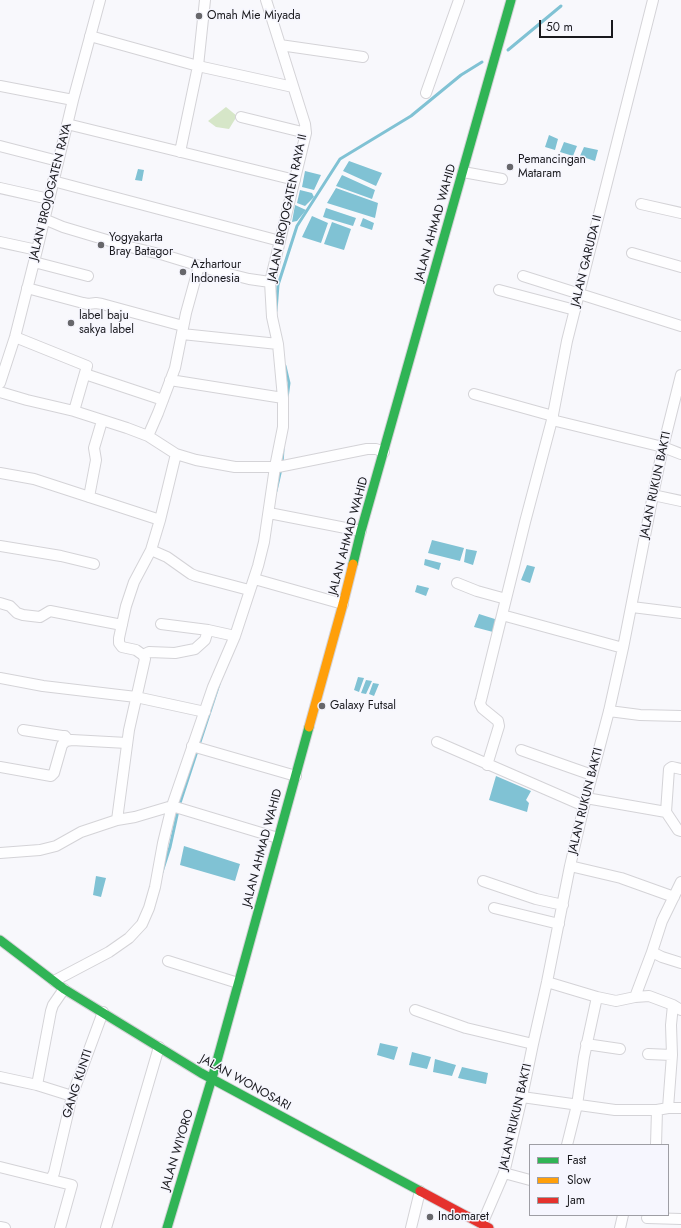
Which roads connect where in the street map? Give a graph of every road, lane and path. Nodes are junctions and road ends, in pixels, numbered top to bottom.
1 (100, 0) edge
2 (205, 0) edge
3 (266, 0) edge
4 (458, 0) edge
5 (511, 0) edge
6 (653, 0) edge
7 (90, 36) junction
8 (280, 45) junction
9 (363, 57) dead end
10 (198, 66) junction
11 (0, 86) edge
12 (293, 87) junction
13 (426, 93) dead end
14 (73, 100) junction
15 (241, 118) dead end
16 (67, 124) junction
17 (306, 133) junction
18 (0, 146) edge
19 (180, 152) junction
20 (58, 161) junction
21 (463, 172) junction
22 (502, 179) dead end
23 (295, 180) junction
24 (53, 181) junction
25 (0, 188) edge
26 (49, 199) junction
27 (641, 204) dead end
28 (681, 214) edge
29 (44, 219) junction
30 (280, 241) junction
31 (0, 242) edge
32 (37, 250) junction
33 (632, 253) dead end
34 (34, 262) junction
35 (199, 266) junction
36 (681, 267) edge
37 (88, 276) dead end
38 (524, 276) dead end
39 (270, 282) junction
40 (27, 288) junction
41 (499, 290) dead end
42 (579, 294) junction
43 (574, 310) junction
44 (681, 326) edge
45 (183, 330) junction
46 (15, 337) junction
47 (278, 344) junction
48 (4, 359) edge
49 (85, 374) junction
50 (681, 375) edge
51 (170, 380) junction
52 (0, 383) edge
53 (0, 392) edge
54 (474, 394) dead end
55 (283, 398) junction
56 (163, 400) junction
57 (678, 400) edge
58 (74, 411) junction
59 (552, 418) junction
60 (102, 420) junction
61 (148, 436) junction
62 (663, 447) junction
63 (384, 452) junction
64 (176, 454) junction
65 (681, 454) edge
66 (280, 467) junction
67 (0, 473) edge
68 (653, 495) junction
69 (90, 497) junction
70 (681, 501) edge
71 (272, 514) junction
72 (160, 520) junction
73 (361, 531) junction
74 (0, 546) edge
75 (151, 550) junction
76 (94, 564) dead end
77 (258, 580) dead end
78 (457, 583) dead end
79 (249, 590) junction
80 (506, 599) junction
81 (0, 603) edge
82 (343, 604) junction
83 (632, 607) junction
84 (681, 613) edge
85 (502, 616) junction
86 (161, 624) dead end
87 (122, 625) junction
88 (208, 630) junction
89 (235, 636) junction
90 (623, 648) junction
91 (143, 655) junction
92 (0, 678) edge
93 (136, 697) junction
94 (609, 711) junction
95 (205, 712) junction
96 (681, 716) edge
97 (23, 730) dead end
98 (68, 740) junction
99 (437, 742) dead end
100 (127, 743) junction
101 (197, 747) junction
102 (521, 750) dead end
103 (487, 765) junction
104 (0, 767) edge
105 (681, 769) edge
106 (592, 775) junction
107 (296, 776) junction
108 (585, 802) junction
109 (177, 807) junction
110 (666, 812) junction
111 (117, 820) junction
112 (681, 831) edge
113 (278, 838) junction
114 (0, 853) edge
115 (570, 866) junction
116 (483, 881) dead end
117 (681, 882) edge
118 (674, 897) junction
119 (563, 905) junction
120 (494, 908) dead end
121 (559, 924) junction
122 (0, 940) edge
123 (652, 952) junction
124 (168, 961) dead end
125 (681, 963) edge
126 (54, 981) junction
127 (238, 982) junction
128 (547, 982) junction
129 (64, 989) junction
130 (597, 997) junction
131 (635, 997) junction
132 (677, 1007) edge
133 (415, 1010) dead end
134 (102, 1012) junction
135 (533, 1044) junction
136 (586, 1044) junction
137 (159, 1048) junction
138 (620, 1049) dead end
139 (648, 1054) dead end
140 (672, 1054) junction
141 (0, 1077) edge
142 (211, 1078) junction
143 (37, 1085) junction
144 (72, 1096) junction
145 (522, 1097) junction
146 (578, 1105) junction
147 (668, 1108) junction
148 (681, 1108) edge
149 (657, 1110) junction
150 (567, 1144) edge
151 (656, 1144) edge
152 (0, 1167) edge
153 (504, 1173) junction
154 (52, 1179) junction
155 (529, 1180) edge
156 (420, 1191) junction
157 (623, 1216) edge
158 (647, 1216) edge
159 (681, 1219) edge
160 (486, 1226) edge
161 (0, 1227) edge
162 (5, 1228) edge
163 (60, 1228) edge
164 (106, 1228) edge
165 (167, 1228) edge
166 (411, 1228) edge
167 (620, 1228) edge
168 (645, 1228) edge

1 - 7 street, JALAN BROJOGATEN RAYA
2 - 10 street
3 - 8 street, JALAN BROJOGATEN RAYA II
4 - 13 street
5 - 21 main road, JALAN AHMAD WAHID
6 - 42 street, JALAN GARUDA II
7 - 10 street
7 - 14 street, JALAN BROJOGATEN RAYA
8 - 9 street
8 - 12 street, JALAN BROJOGATEN RAYA II
10 - 12 street
10 - 19 street
11 - 14 street
12 - 17 street, JALAN BROJOGATEN RAYA II
14 - 16 street, JALAN BROJOGATEN RAYA
15 - 17 street
16 - 19 street
16 - 20 street, JALAN BROJOGATEN RAYA
17 - 23 street, JALAN BROJOGATEN RAYA II
18 - 20 street
19 - 23 street
20 - 24 street, JALAN BROJOGATEN RAYA
21 - 22 street
21 - 63 main road, JALAN AHMAD WAHID
23 - 30 street, JALAN BROJOGATEN RAYA II
24 - 26 street, JALAN BROJOGATEN RAYA
24 - 30 street
25 - 26 street
26 - 29 street, JALAN BROJOGATEN RAYA
27 - 28 street
29 - 32 street, JALAN BROJOGATEN RAYA
29 - 35 street
30 - 39 street, JALAN BROJOGATEN RAYA II
31 - 32 street
32 - 34 street, JALAN BROJOGATEN RAYA
33 - 36 street
34 - 37 street
34 - 40 street, JALAN BROJOGATEN RAYA
35 - 39 street
35 - 45 street
38 - 42 street
39 - 47 street, JALAN BROJOGATEN RAYA II
40 - 45 street
40 - 46 street, JALAN BROJOGATEN RAYA
41 - 43 street
42 - 43 street, JALAN GARUDA II
42 - 44 street
43 - 59 street, JALAN GARUDA II
45 - 47 street
45 - 51 street
46 - 48 street, JALAN BROJOGATEN RAYA
46 - 49 street
47 - 55 street, JALAN BROJOGATEN RAYA II
48 - 52 street, JALAN BROJOGATEN RAYA
49 - 56 street
49 - 58 street
50 - 57 street, JALAN RUKUN BAKTI
51 - 55 street
51 - 56 street
53 - 58 street
54 - 59 street
55 - 66 street, JALAN BROJOGATEN RAYA II
56 - 61 street
57 - 62 street, JALAN RUKUN BAKTI
58 - 60 street
59 - 62 street
59 - 80 street, JALAN GARUDA II
60 - 61 street
60 - 69 street
61 - 64 street
62 - 65 street
62 - 68 street, JALAN RUKUN BAKTI
63 - 66 street
63 - 73 main road, JALAN AHMAD WAHID
64 - 66 street
64 - 72 street
66 - 71 street, JALAN BROJOGATEN RAYA II
67 - 69 street
68 - 70 street
68 - 83 street, JALAN RUKUN BAKTI
69 - 72 street
71 - 73 street
71 - 79 street, JALAN BROJOGATEN RAYA II
72 - 75 street
73 - 82 main road, JALAN AHMAD WAHID
74 - 76 street
75 - 79 street
75 - 87 street
77 - 82 street
78 - 80 street
79 - 89 street, JALAN BROJOGATEN RAYA II
80 - 85 street, JALAN GARUDA II
81 - 87 street
82 - 107 main road, JALAN AHMAD WAHID
83 - 84 street
83 - 90 street, JALAN RUKUN BAKTI
85 - 90 street
85 - 103 street, JALAN GARUDA II
86 - 88 street
87 - 91 street
88 - 89 street
88 - 91 street
89 - 95 street, JALAN BROJOGATEN RAYA II
90 - 94 street, JALAN RUKUN BAKTI
91 - 93 street
92 - 93 street
93 - 95 street
93 - 100 street
94 - 96 street
94 - 106 street, JALAN RUKUN BAKTI
95 - 101 street, JALAN BROJOGATEN RAYA II
97 - 98 street
98 - 100 street
98 - 104 street
99 - 103 street
100 - 111 street
101 - 107 street
101 - 109 street, JALAN BROJOGATEN RAYA II
102 - 106 street
103 - 108 street
105 - 110 street
106 - 108 street, JALAN RUKUN BAKTI
107 - 113 main road, JALAN AHMAD WAHID
108 - 110 street
108 - 115 street, JALAN RUKUN BAKTI
109 - 111 street
109 - 113 street
109 - 126 street, JALAN BROJOGATEN RAYA II
110 - 112 street
111 - 114 street
113 - 127 main road, JALAN AHMAD WAHID
115 - 118 street
115 - 119 street, JALAN RUKUN BAKTI
116 - 119 street
117 - 118 street
118 - 123 street
119 - 121 street, JALAN RUKUN BAKTI
120 - 121 street
121 - 128 street, JALAN RUKUN BAKTI
122 - 126 main road, JALAN WONOSARI
123 - 125 street
123 - 131 street
124 - 127 street
126 - 129 main road, JALAN WONOSARI
127 - 142 main road, JALAN AHMAD WAHID
128 - 130 street
128 - 135 street, JALAN RUKUN BAKTI
129 - 134 main road, JALAN WONOSARI
129 - 143 street
130 - 131 street
130 - 136 street
131 - 132 street
132 - 140 street
133 - 135 street
134 - 137 main road, JALAN WONOSARI
134 - 144 street, GANG KUNTI
135 - 145 street, JALAN RUKUN BAKTI
136 - 138 street
136 - 146 street
137 - 142 main road, JALAN WONOSARI
137 - 164 street
139 - 140 street
140 - 147 street
141 - 143 street
142 - 156 main road, JALAN WONOSARI
142 - 165 main road, JALAN WIYORO
143 - 144 street
144 - 154 street, GANG KUNTI
145 - 146 street
145 - 153 street, JALAN RUKUN BAKTI
146 - 149 street
146 - 150 street
147 - 148 street
147 - 149 street
149 - 151 street
152 - 154 street
153 - 155 street
153 - 160 street, JALAN RUKUN BAKTI
154 - 163 street
156 - 160 main road, JALAN WONOSARI
156 - 166 street
157 - 167 street
158 - 159 street
158 - 168 street
161 - 162 street

